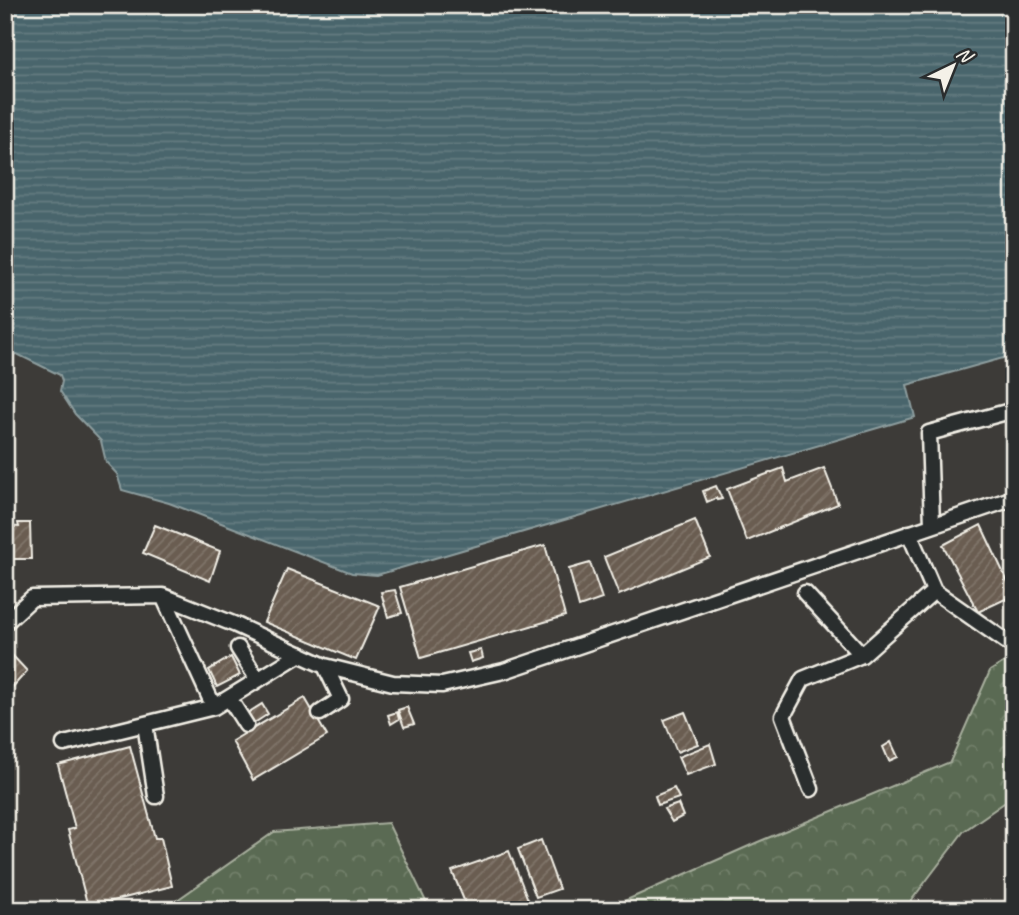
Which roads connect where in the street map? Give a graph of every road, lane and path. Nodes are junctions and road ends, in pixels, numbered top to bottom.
1 (1014, 410) edge
2 (1014, 498) edge
3 (932, 525) junction
4 (909, 533) junction
5 (934, 591) junction
6 (805, 593) dead end
7 (163, 596) junction
8 (5, 623) edge
9 (1014, 647) edge
10 (238, 648) dead end
11 (300, 654) junction
12 (862, 655) junction
13 (325, 666) junction
14 (258, 680) junction
15 (229, 698) junction
16 (214, 707) junction
17 (320, 713) dead end
18 (145, 724) junction
19 (246, 725) dead end
20 (64, 744) dead end
21 (811, 789) dead end
22 (156, 796) dead end

1 - 3 lane
2 - 3 lane
3 - 4 lane
4 - 5 lane
4 - 13 lane
5 - 9 lane
5 - 12 lane
6 - 12 lane
7 - 8 lane
7 - 11 lane
7 - 16 lane
10 - 14 lane
11 - 13 lane
11 - 14 lane
12 - 21 lane
13 - 17 lane
14 - 15 lane
15 - 16 lane
15 - 19 lane
16 - 18 lane
18 - 20 lane
18 - 22 lane

